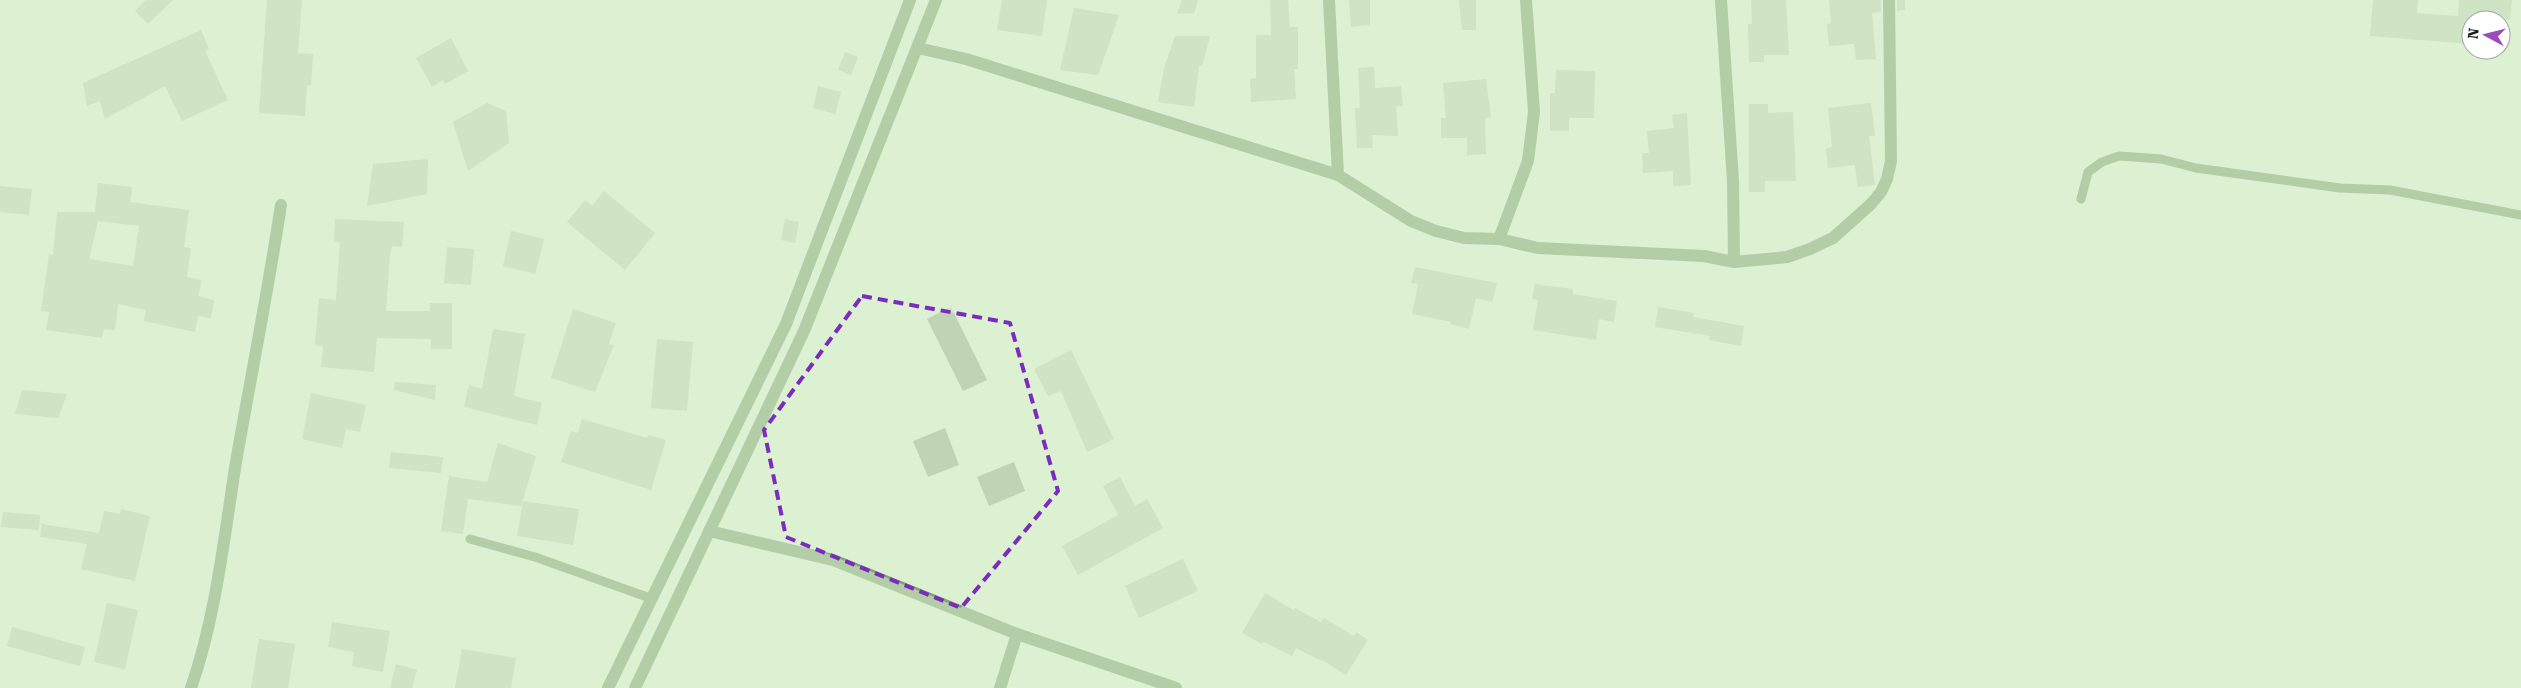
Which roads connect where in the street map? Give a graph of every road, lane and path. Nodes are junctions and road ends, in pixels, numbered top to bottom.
1 (910, 0) edge
2 (936, 0) edge
3 (1329, 0) edge
4 (1526, 0) edge
5 (1721, 0) edge
6 (1889, 0) edge
7 (918, 48) junction
8 (1338, 175) junction
9 (2081, 199) dead end
10 (281, 205) dead end
11 (2521, 215) edge
12 (1499, 240) junction
13 (1734, 262) junction
14 (786, 324) junction
15 (804, 331) junction
16 (709, 530) junction
17 (470, 539) dead end
18 (650, 598) junction
19 (1017, 634) junction
20 (191, 688) edge
21 (608, 688) edge
22 (635, 688) edge
23 (1000, 688) edge
24 (1176, 688) edge

1 - 14 street
2 - 7 street
3 - 8 street
4 - 12 street
5 - 13 street
6 - 13 street
7 - 8 street
7 - 15 street
8 - 12 street
9 - 11 lane
10 - 20 street
12 - 13 street
14 - 15 street
14 - 18 street
15 - 16 street
16 - 19 street
16 - 22 street
17 - 18 lane
18 - 21 street
19 - 23 street
19 - 24 street

